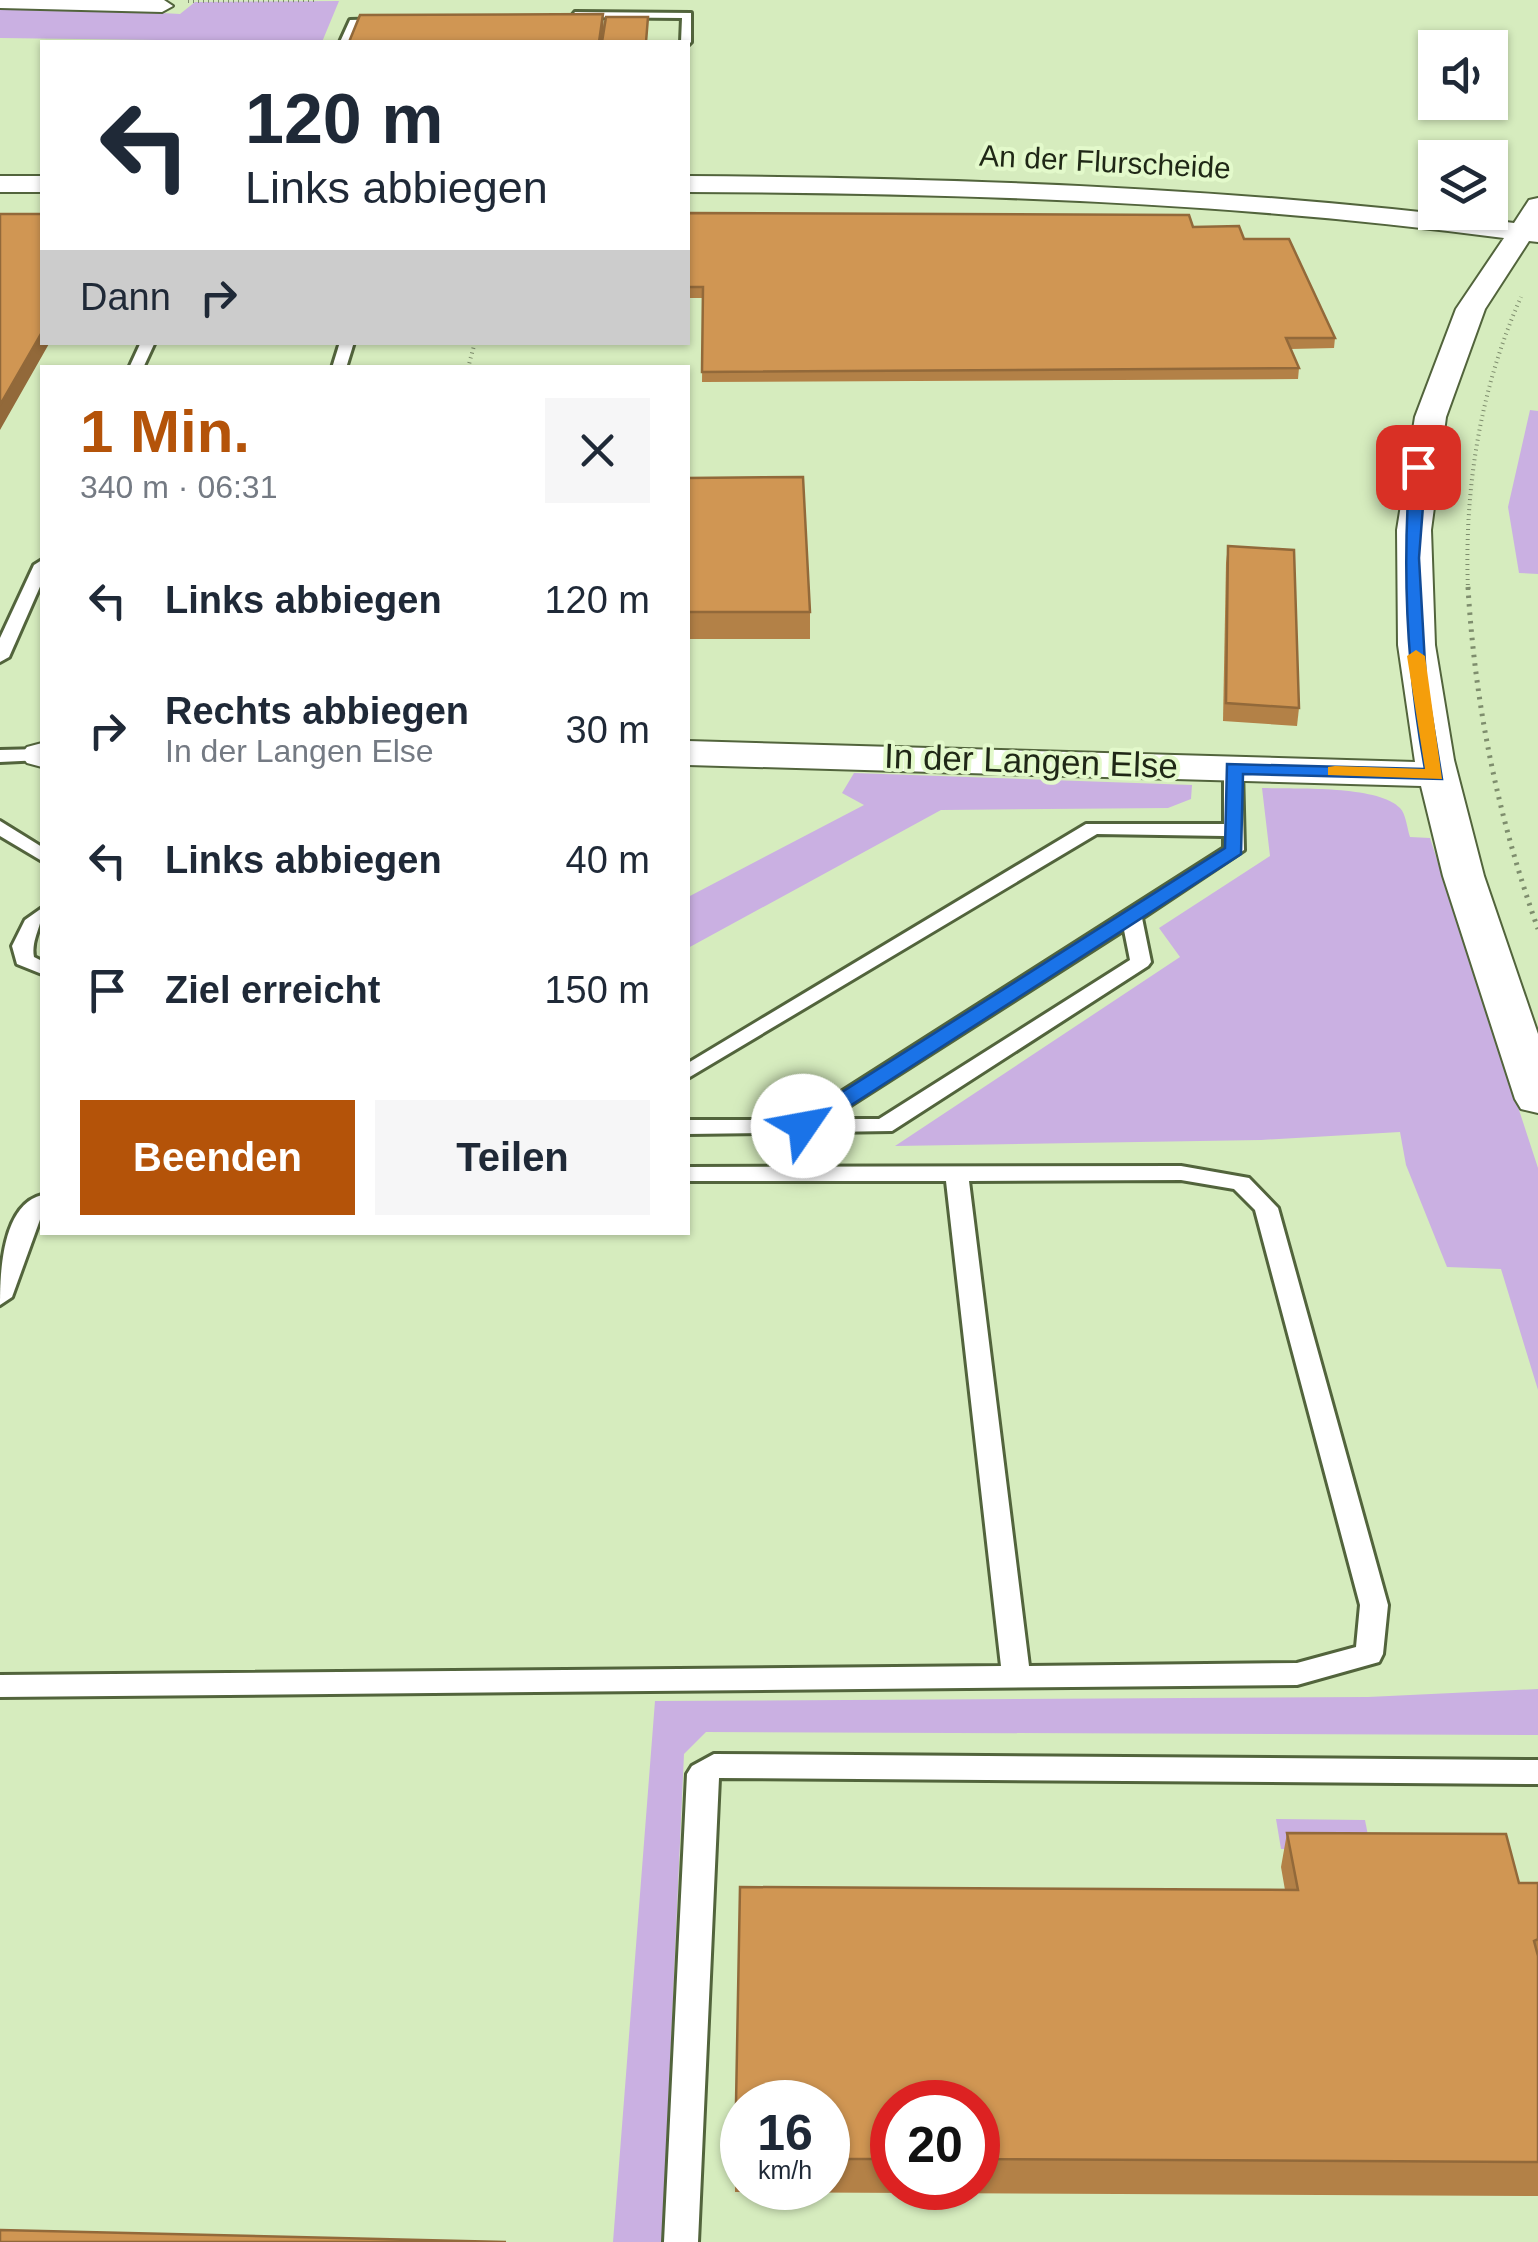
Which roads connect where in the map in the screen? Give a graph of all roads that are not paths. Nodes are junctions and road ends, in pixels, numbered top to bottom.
1 (0, 2) edge
2 (162, 6) road end
3 (565, 15) edge
4 (408, 22) edge
5 (347, 40) edge
6 (686, 40) edge
7 (0, 184) edge
8 (40, 184) edge
9 (690, 184) edge
10 (1531, 224) edge
11 (40, 569) edge
12 (0, 657) edge
13 (690, 752) edge
14 (0, 756) edge
15 (40, 756) edge
16 (1234, 768) junction
17 (1435, 775) junction
18 (0, 827) edge
19 (1235, 830) junction
20 (40, 854) edge
21 (40, 916) edge
22 (1131, 916) junction
23 (40, 967) edge
24 (690, 1071) edge
25 (1538, 1099) edge
26 (803, 1126) junction
27 (690, 1127) edge
28 (957, 1173) junction
29 (690, 1174) edge
30 (40, 1204) edge
31 (0, 1296) edge
32 (1016, 1676) junction
33 (0, 1686) edge
34 (1538, 1772) edge
35 (681, 2242) edge

1 - 2 street
3 - 6 lane
4 - 5 lane
7 - 8 street
9 - 10 street, An der Flurscheide
10 - 17 street
11 - 12 lane
13 - 16 street, In der Langen Else
14 - 15 lane
16 - 17 street, In der Langen Else
16 - 19 lane
17 - 25 street
18 - 20 lane
19 - 22 lane
19 - 24 lane
21 - 23 lane
22 - 26 lane
22 - 26 lane
26 - 27 lane
28 - 29 lane
28 - 32 lane
28 - 32 lane
30 - 31 lane
32 - 33 lane
34 - 35 lane

